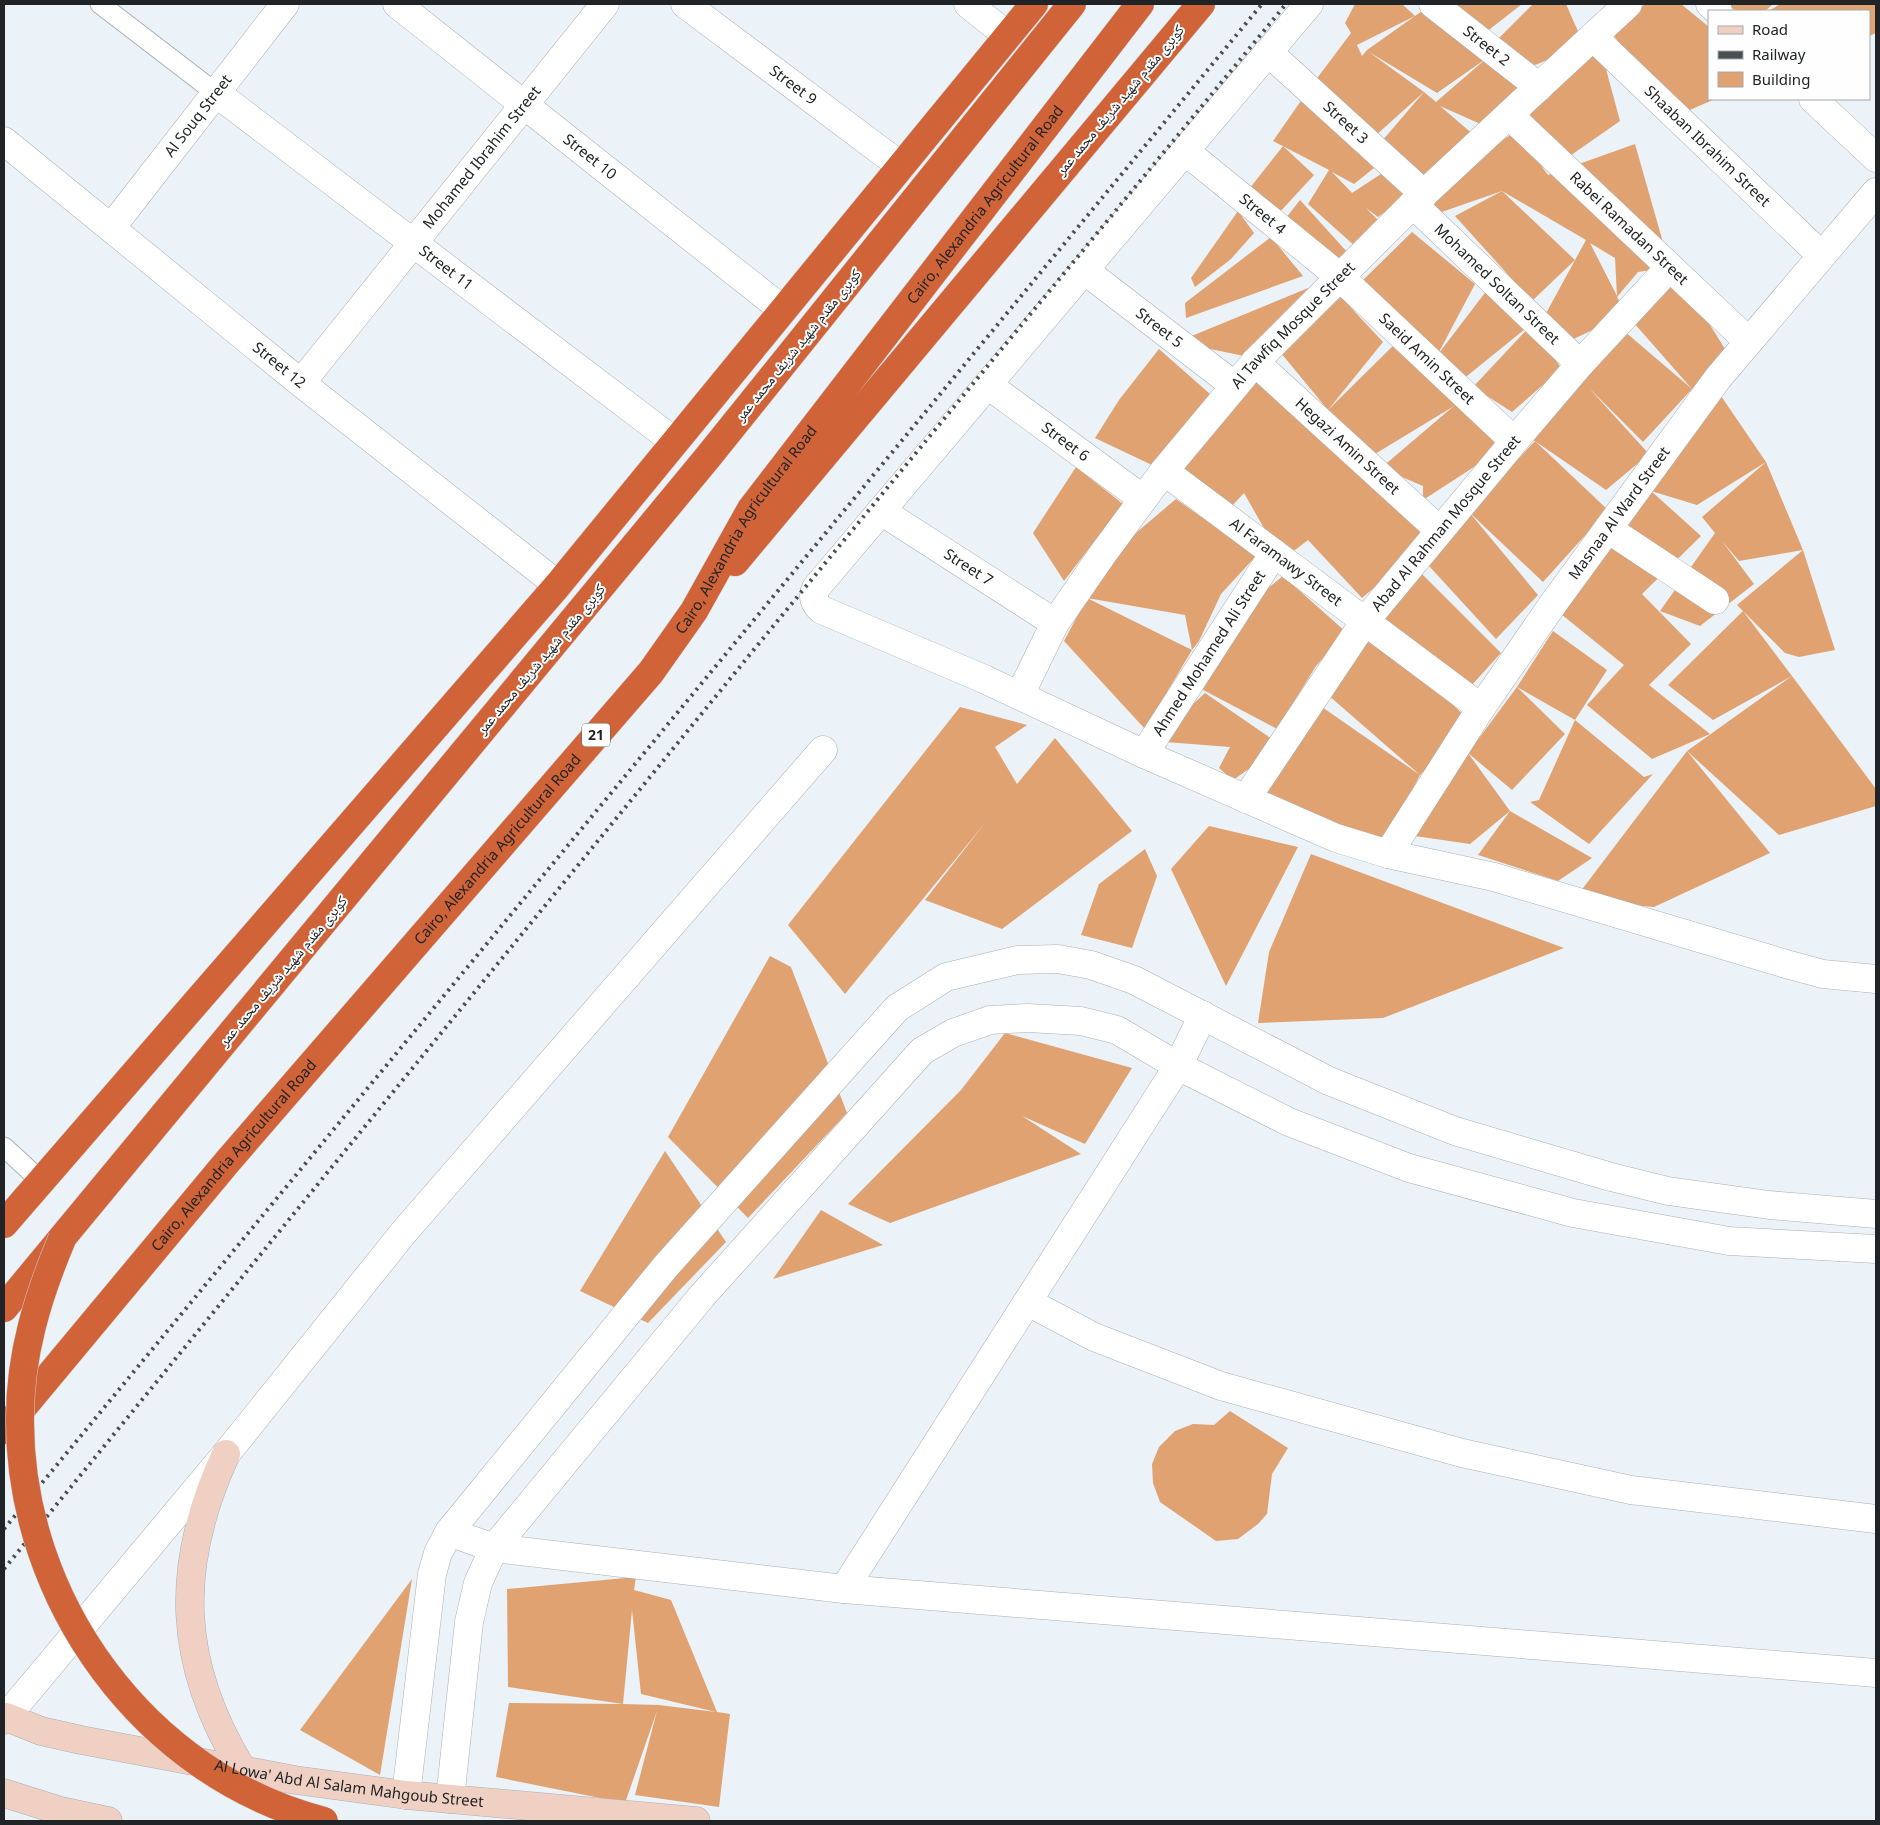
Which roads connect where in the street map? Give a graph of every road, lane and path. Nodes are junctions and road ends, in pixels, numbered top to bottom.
1 (100, 4) edge
2 (285, 4) edge
3 (397, 4) edge
4 (605, 4) edge
5 (685, 4) edge
6 (968, 4) edge
7 (1034, 4) edge
8 (1072, 4) edge
9 (1140, 4) edge
10 (1201, 4) edge
11 (1309, 4) edge
12 (1433, 4) edge
13 (1628, 4) edge
14 (1008, 36) junction
15 (1593, 38) junction
16 (1268, 52) junction
17 (1540, 87) junction
18 (216, 93) junction
19 (1814, 100) edge
20 (524, 105) junction
21 (1509, 115) junction
22 (4, 141) edge
23 (1184, 151) junction
24 (1876, 158) edge
25 (902, 166) junction
26 (1876, 192) edge
27 (1419, 199) junction
28 (111, 228) junction
29 (413, 244) junction
30 (1821, 255) junction
31 (1670, 267) junction
32 (1084, 270) junction
33 (1340, 277) junction
34 (784, 310) junction
35 (1748, 341) junction
36 (1255, 362) junction
37 (1580, 364) junction
38 (301, 383) junction
39 (988, 385) junction
40 (1235, 386) junction
41 (1514, 441) junction
42 (675, 442) junction
43 (1164, 471) junction
44 (1143, 499) junction
45 (881, 511) junction
46 (1608, 529) junction
47 (1439, 530) junction
48 (1274, 553) junction
49 (558, 585) junction
50 (1716, 600) dead end
51 (694, 611) junction
52 (1365, 622) junction
53 (1055, 623) junction
54 (1020, 695) junction
55 (1481, 708) junction
56 (823, 750) dead end
57 (1144, 754) junction
58 (1246, 799) junction
59 (1388, 854) junction
60 (1876, 979) edge
61 (1203, 1015) junction
62 (1178, 1066) junction
63 (4, 1147) edge
64 (41, 1181) junction
65 (1876, 1214) edge
66 (4, 1224) edge
67 (62, 1238) junction
68 (1876, 1249) edge
69 (1028, 1302) junction
70 (4, 1308) edge
71 (4, 1430) edge
72 (226, 1454) junction
73 (1876, 1519) edge
74 (450, 1532) junction
75 (494, 1548) junction
76 (844, 1589) junction
77 (1876, 1673) edge
78 (5, 1719) edge
79 (242, 1770) junction
80 (4, 1793) edge
81 (406, 1795) junction
82 (450, 1798) junction
83 (108, 1821) edge
84 (324, 1821) edge
85 (696, 1821) edge

1 - 18 lane
2 - 18 street, Al Souq Street
3 - 20 street, Street 10
4 - 20 street, Mohamed Ibrahim Street
5 - 25 street, Street 9
6 - 14 street
7 - 14 highway
8 - 67 highway, كوبرى مقدم شهيد شريف محمد عمر
9 - 51 highway, Cairo, Alexandria Agricultural Road / 21
10 - 51 highway, كوبرى مقدم شهيد شريف محمد عمر
11 - 16 street
12 - 17 street, Street 2
13 - 15 street, Al Tawfiq Mosque Street
14 - 25 highway
15 - 17 street, Al Tawfiq Mosque Street
15 - 30 street, Shaaban Ibrahim Street
16 - 23 street
16 - 27 street, Street 3
17 - 21 street, Al Tawfiq Mosque Street
18 - 28 street, Al Souq Street
18 - 29 street, Street 11
19 - 24 street
20 - 29 street, Mohamed Ibrahim Street
20 - 34 street, Street 10
21 - 27 street, Al Tawfiq Mosque Street
21 - 31 street, Rabei Ramadan Street
22 - 28 street, Street 12
23 - 32 street
23 - 33 street, Street 4
25 - 34 highway
26 - 30 street, Masnaa Al Ward Street
27 - 33 street, Al Tawfiq Mosque Street
27 - 37 street, Mohamed Soltan Street
28 - 38 street, Street 12
29 - 38 street, Mohamed Ibrahim Street
29 - 42 street, Street 11
30 - 35 street, Masnaa Al Ward Street
31 - 35 street, Rabei Ramadan Street
31 - 37 street, Abad Al Rahman Mosque Street
32 - 39 street
32 - 40 street, Street 5
33 - 36 street, Al Tawfiq Mosque Street
33 - 41 street, Saeid Amin Street
34 - 42 highway
35 - 46 street, Masnaa Al Ward Street
36 - 40 street, Al Tawfiq Mosque Street
36 - 47 street, Hegazi Amin Street
37 - 41 street, Abad Al Rahman Mosque Street
38 - 49 street, Street 12
39 - 44 street, Street 6
39 - 45 street
40 - 43 street, Al Tawfiq Mosque Street
41 - 47 street, Abad Al Rahman Mosque Street
42 - 49 highway
43 - 44 street, Al Tawfiq Mosque Street
43 - 48 street, Al Faramawy Street
44 - 53 street, Al Tawfiq Mosque Street
45 - 53 street, Street 7
45 - 54 street
46 - 50 street
46 - 55 street, Masnaa Al Ward Street
47 - 52 street, Abad Al Rahman Mosque Street
48 - 52 street, Al Faramawy Street
48 - 57 street, Ahmed Mohamed Ali Street
49 - 64 highway
51 - 71 highway, Cairo, Alexandria Agricultural Road / 21
52 - 55 street, Al Faramawy Street
52 - 58 street, Abad Al Rahman Mosque Street
53 - 54 street, Al Tawfiq Mosque Street
54 - 57 street
55 - 59 street, Masnaa Al Ward Street
56 - 72 street
57 - 58 street
58 - 59 street
59 - 60 street
61 - 62 street
61 - 65 street
61 - 74 street
62 - 68 street
62 - 69 street
62 - 75 street
63 - 64 lane
64 - 66 highway
67 - 70 highway, كوبرى مقدم شهيد شريف محمد عمر
67 - 84 highway, bridge
69 - 73 street
69 - 76 street
72 - 78 street
72 - 79 street
74 - 75 street
74 - 81 street
75 - 76 street
75 - 82 street
76 - 77 street
78 - 79 street, Al Lowa' Abd Al Salam Mahgoub Street
79 - 81 street, Al Lowa' Abd Al Salam Mahgoub Street
80 - 83 street
81 - 82 street, Al Lowa' Abd Al Salam Mahgoub Street
82 - 85 street, Al Lowa' Abd Al Salam Mahgoub Street

